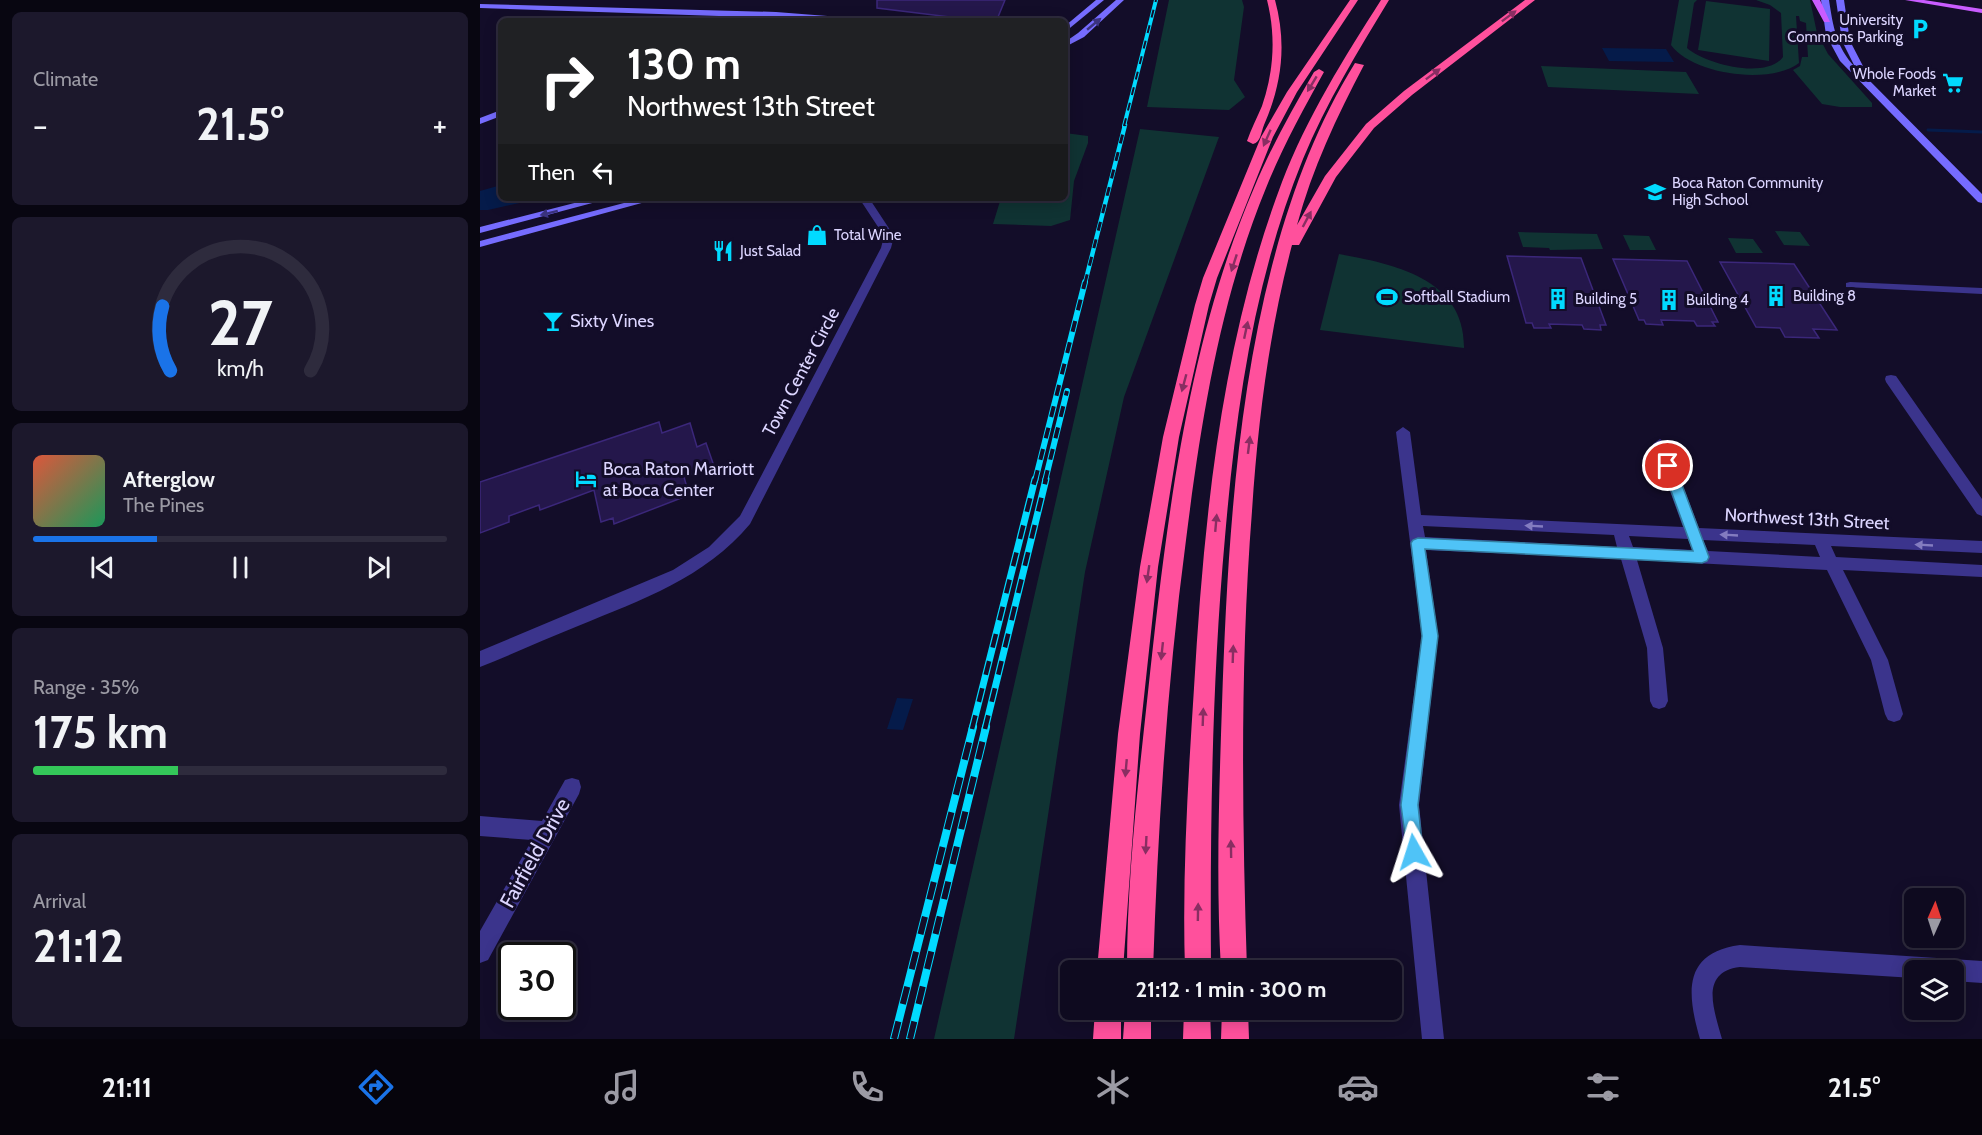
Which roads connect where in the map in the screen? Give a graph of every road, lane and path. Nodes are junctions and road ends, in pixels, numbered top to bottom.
1 (664, 0) edge
2 (1100, 0) edge
3 (1120, 0) edge
4 (1271, 0) edge
5 (1354, 0) edge
6 (1366, 0) edge
7 (1385, 0) edge
8 (1397, 0) edge
9 (1531, 0) edge
10 (1816, 0) edge
11 (1825, 0) edge
12 (1840, 0) edge
13 (1909, 0) edge
14 (480, 6) edge
15 (650, 10) junction
16 (1982, 11) edge
17 (639, 18) edge
18 (834, 18) edge
19 (1827, 20) junction
20 (1068, 27) edge
21 (1068, 43) edge
22 (1867, 81) junction
23 (498, 114) edge
24 (480, 122) edge
25 (1252, 175) junction
26 (1982, 200) edge
27 (595, 201) edge
28 (601, 201) edge
29 (625, 201) edge
30 (644, 201) edge
31 (866, 201) edge
32 (610, 210) junction
33 (551, 225) junction
34 (480, 230) edge
35 (480, 244) edge
36 (1279, 270) junction
37 (1850, 285) dead end
38 (1982, 291) edge
39 (1891, 379) dead end
40 (1403, 432) dead end
41 (1660, 444) dead end
42 (1982, 510) edge
43 (1414, 520) junction
44 (1620, 530) junction
45 (1693, 534) junction
46 (1820, 540) junction
47 (1418, 543) junction
48 (1982, 548) edge
49 (1626, 554) junction
50 (1702, 557) junction
51 (1832, 564) junction
52 (1982, 571) edge
53 (480, 659) edge
54 (1659, 701) dead end
55 (1894, 714) dead end
56 (572, 787) dead end
57 (480, 826) edge
58 (547, 831) junction
59 (480, 952) edge
60 (1111, 960) edge
61 (1141, 960) edge
62 (1198, 960) edge
63 (1234, 960) edge
64 (1982, 972) edge
65 (1108, 1020) edge
66 (1138, 1020) edge
67 (1197, 1020) edge
68 (1235, 1020) edge
69 (1107, 1039) edge
70 (1137, 1039) edge
71 (1197, 1039) edge
72 (1235, 1039) edge
73 (1433, 1039) edge
74 (1711, 1039) edge

1 - 15 street
2 - 20 street
21 -> 3 street
4 - 25 highway
5 -> 25 highway
6 -> 61 highway
62 -> 7 highway
8 - 36 highway
36 -> 9 highway
10 - 19 main road
11 - 19 street
12 - 22 street
13 - 16 main road
14 - 15 street
15 - 17 street
15 - 18 street
19 - 22 street
22 - 26 street
23 - 24 street
25 -> 60 highway
27 -> 34 street
28 - 33 street
29 - 32 street
30 - 32 street
31 - 53 street, Town Center Circle
32 - 33 street
33 - 35 street
63 -> 36 highway
37 - 38 street
39 - 42 street
40 - 43 street
41 - 45 street
44 -> 43 street, Northwest 13th Street
43 - 47 street
44 - 45 street, Northwest 13th Street
44 - 49 street
46 -> 45 street, Northwest 13th Street
45 - 50 street
48 -> 46 street, Northwest 13th Street
46 - 51 street
47 - 49 street
47 - 73 street
49 - 50 street
49 - 54 street
50 - 51 street
51 - 52 street
51 - 55 street
56 - 58 street, Fairfield Drive
57 - 58 street
58 - 59 street, Fairfield Drive
64 - 74 street
65 - 69 highway
66 - 70 highway
67 - 71 highway
68 - 72 highway

